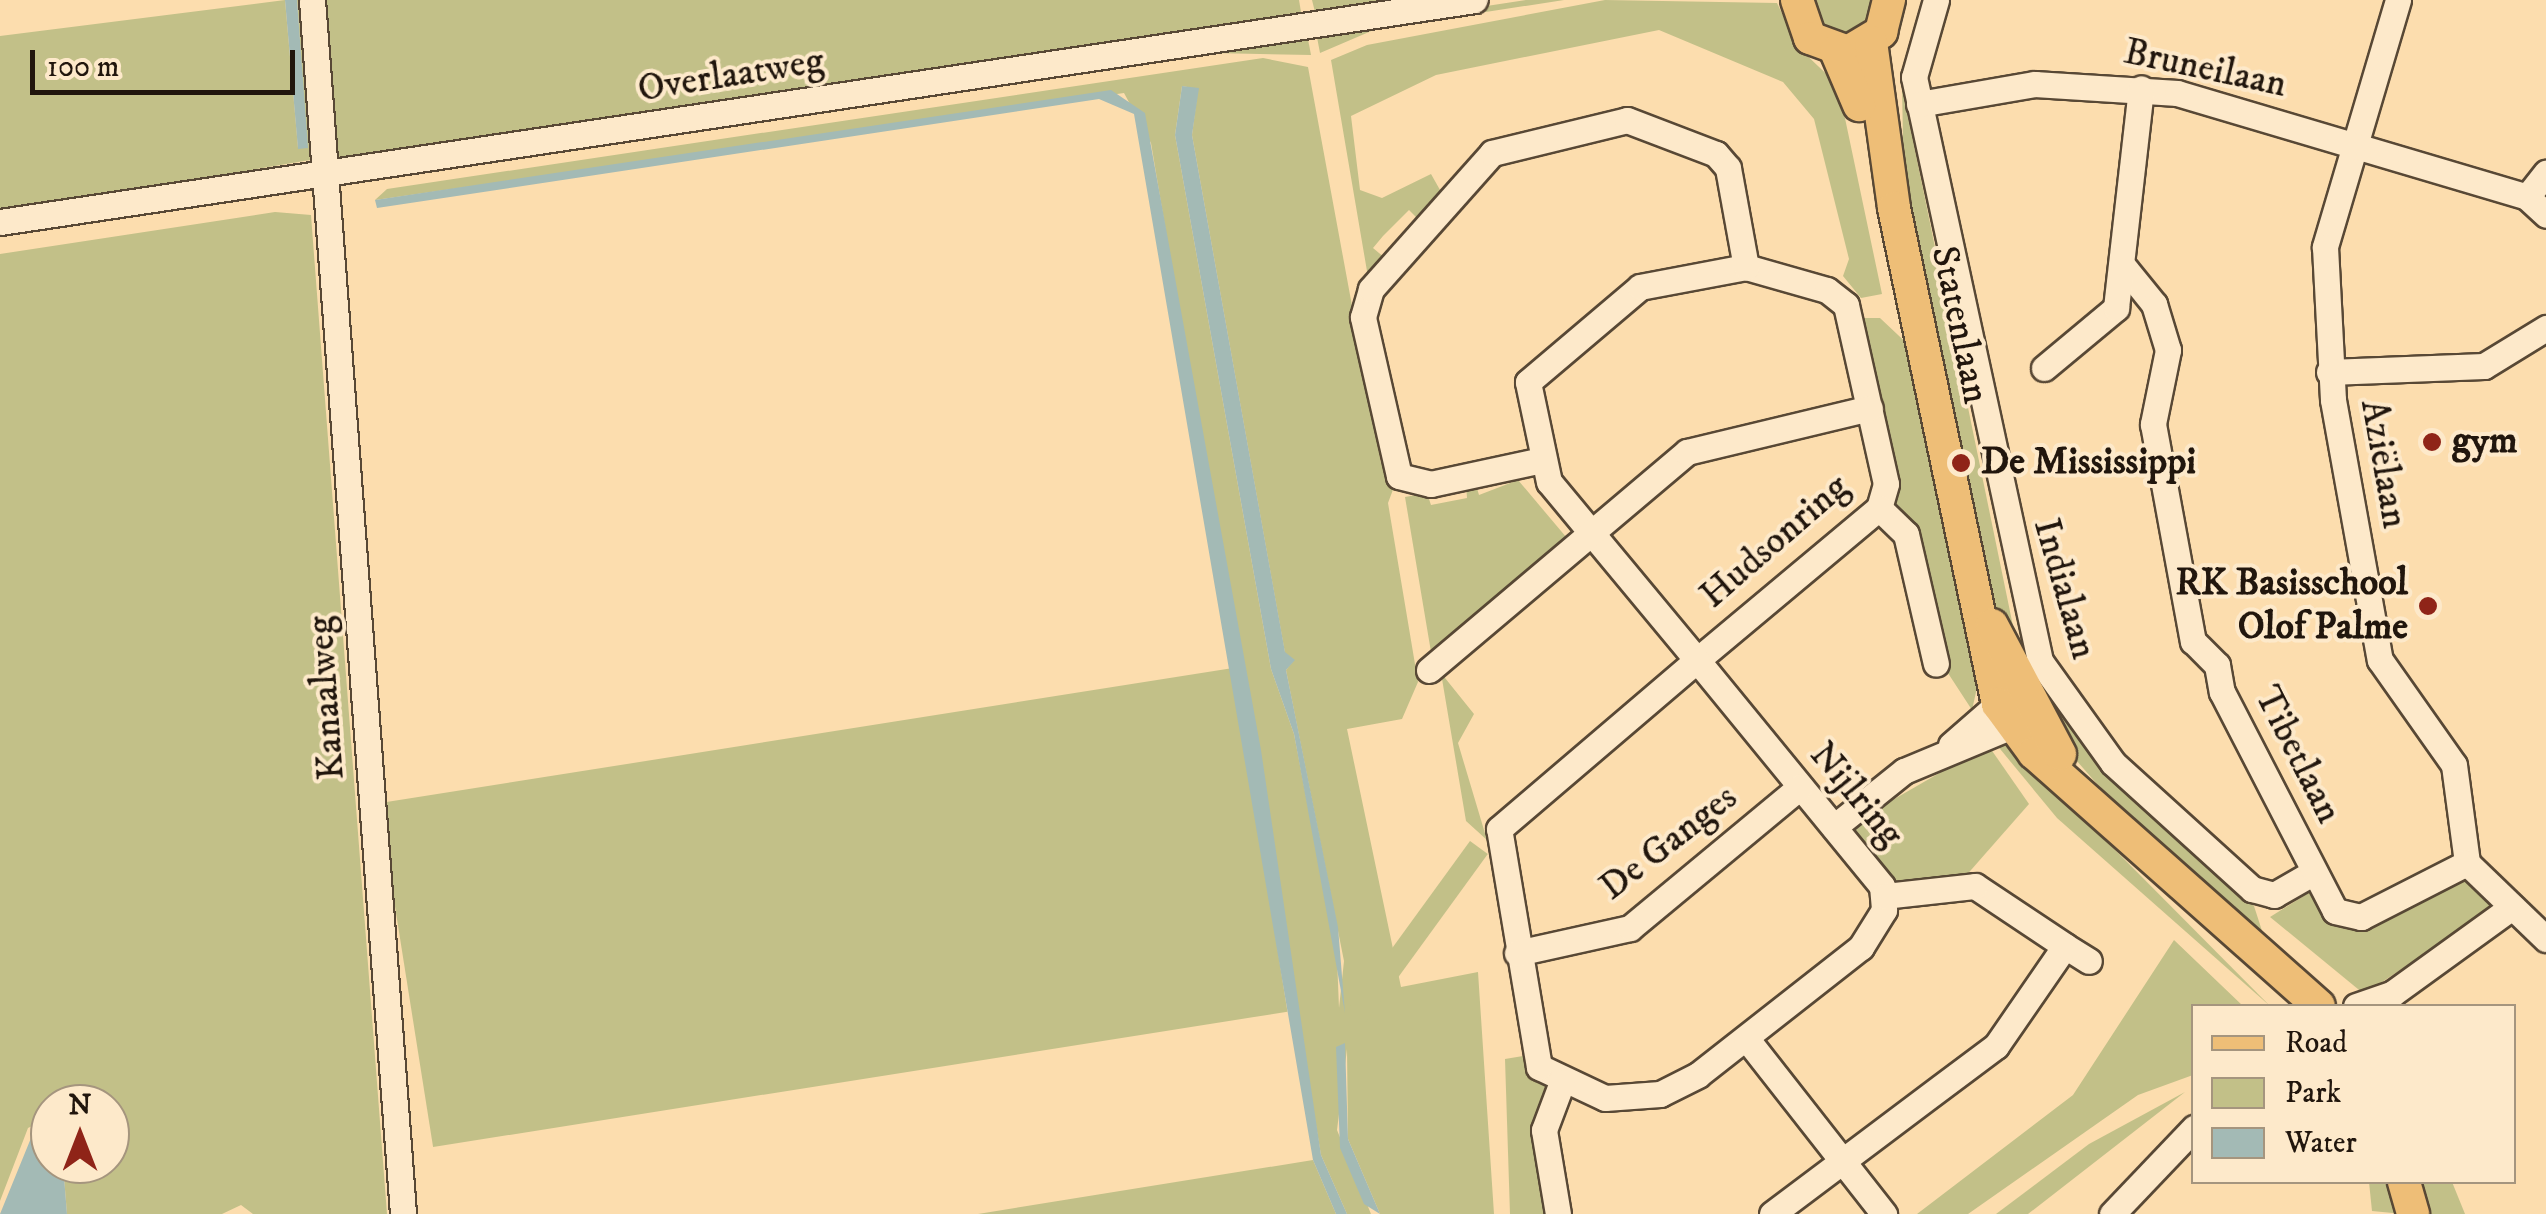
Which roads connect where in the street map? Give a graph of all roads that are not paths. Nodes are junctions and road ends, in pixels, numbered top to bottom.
1 (312, 0) edge
2 (1474, 0) edge
3 (1797, 0) edge
4 (1889, 0) edge
5 (1936, 0) edge
6 (2398, 0) edge
7 (1871, 42) junction
8 (1836, 51) junction
9 (2141, 88) junction
10 (1919, 104) junction
11 (2355, 146) junction
12 (2546, 173) edge
13 (326, 177) junction
14 (2526, 197) junction
15 (1894, 208) junction
16 (2546, 215) edge
17 (0, 222) edge
18 (1746, 267) junction
19 (2124, 267) junction
20 (2546, 328) edge
21 (2044, 368) dead end
22 (2329, 372) junction
23 (1870, 408) junction
24 (1542, 460) junction
25 (1879, 508) junction
26 (1591, 533) junction
27 (1697, 660) junction
28 (1936, 664) dead end
29 (1428, 670) dead end
30 (2012, 711) junction
31 (1800, 788) junction
32 (1834, 826) junction
33 (2467, 863) junction
34 (2314, 872) junction
35 (1885, 896) junction
36 (2512, 906) junction
37 (2546, 939) edge
38 (2245, 945) junction
39 (2066, 946) junction
40 (1516, 953) junction
41 (2088, 961) dead end
42 (2388, 1000) edge
43 (2289, 1004) edge
44 (2317, 1004) edge
45 (1746, 1038) junction
46 (1562, 1082) junction
47 (2191, 1131) edge
48 (1843, 1162) junction
49 (403, 1214) edge
50 (1558, 1214) edge
51 (1772, 1214) edge
52 (1884, 1214) edge
53 (2112, 1214) edge

1 - 13 street, Kanaalweg
2 - 13 street, Overlaatweg
3 - 8 main road
4 - 7 main road
5 - 10 street, Indialaan
6 - 11 street, Aziëlaan
7 - 8 main road
7 - 15 main road, Statenlaan
8 - 15 main road, Statenlaan
9 - 10 street, Bruneilaan
9 - 11 street, Bruneilaan
9 - 19 street
10 - 34 street, Indialaan
11 - 14 street, Bruneilaan
11 - 22 street, Aziëlaan
12 - 14 street
13 - 17 street, Overlaatweg
13 - 49 street, Kanaalweg
14 - 16 street
15 - 30 main road, Statenlaan
18 - 23 street, Hudsonring
18 - 24 street, Hudsonring
18 - 24 street
19 - 21 street
19 - 34 street, Tibetlaan
20 - 22 street
22 - 33 street, Aziëlaan
23 - 25 street, Hudsonring
23 - 26 street
24 - 26 street, Hudsonring
25 - 27 street, Hudsonring
25 - 28 street
26 - 27 street, Hudsonring
26 - 29 street
27 - 31 street, Nijlring
27 - 40 street
30 - 32 street
30 - 38 main road
31 - 32 street, Nijlring
31 - 40 street, De Ganges
32 - 35 street, Nijlring
33 - 34 street, Tibetlaan
33 - 36 street
35 - 39 street
35 - 45 street, Nijlring
36 - 37 street
36 - 42 street
38 - 43 main road
38 - 44 main road
39 - 41 street
39 - 48 street
40 - 46 street
45 - 46 street, Nijlring
45 - 48 street
46 - 50 street
47 - 53 street
48 - 51 street
48 - 52 street

